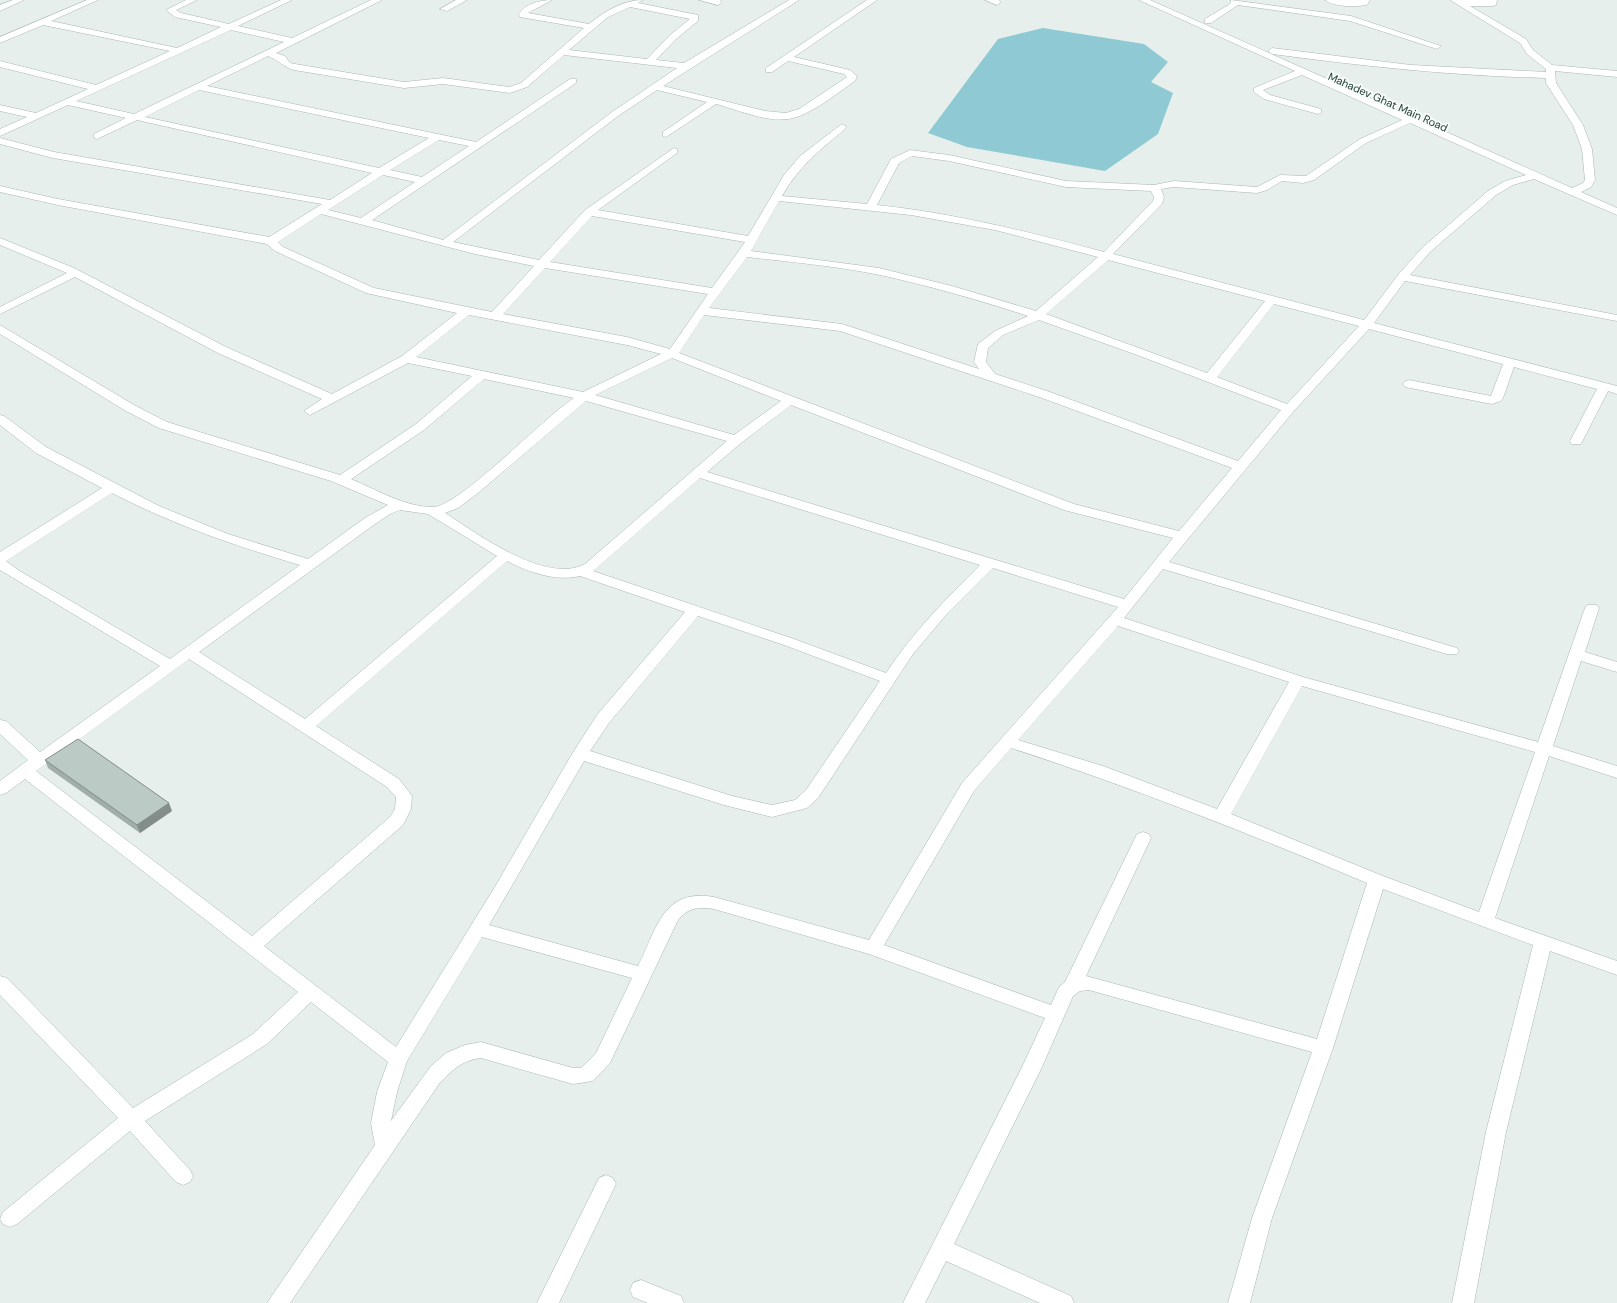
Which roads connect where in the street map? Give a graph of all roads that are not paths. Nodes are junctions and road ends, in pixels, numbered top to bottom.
1 (20, 0) edge
2 (94, 0) edge
3 (193, 0) edge
4 (288, 0) edge
5 (378, 0) edge
6 (463, 0) edge
7 (548, 0) edge
8 (639, 0) edge
9 (703, 0) edge
10 (795, 0) edge
11 (872, 0) edge
12 (1143, 0) edge
13 (1159, 0) edge
14 (1328, 0) edge
15 (1366, 0) edge
16 (1493, 0) edge
17 (1235, 1) edge
18 (1457, 1) edge
19 (718, 2) dead end
20 (628, 4) junction
21 (0, 8) edge
22 (444, 9) dead end
23 (1208, 21) junction
24 (42, 22) junction
25 (228, 27) junction
26 (591, 28) junction
27 (0, 40) edge
28 (292, 41) junction
29 (1437, 46) dead end
30 (176, 50) junction
31 (1272, 51) junction
32 (562, 52) junction
33 (267, 53) junction
34 (787, 58) junction
35 (649, 62) junction
36 (0, 64) edge
37 (686, 66) junction
38 (18, 69) junction
39 (769, 70) dead end
40 (1304, 72) junction
41 (1550, 72) junction
42 (1617, 74) edge
43 (0, 76) edge
44 (573, 81) dead end
45 (196, 87) junction
46 (658, 87) junction
47 (97, 88) junction
48 (715, 101) junction
49 (66, 102) junction
50 (0, 108) edge
51 (1318, 111) dead end
52 (36, 116) junction
53 (135, 116) junction
54 (1412, 119) junction
55 (842, 127) dead end
56 (0, 133) edge
57 (666, 134) dead end
58 (97, 136) dead end
59 (438, 136) junction
60 (0, 141) edge
61 (477, 145) junction
62 (674, 151) dead end
63 (380, 170) junction
64 (1536, 175) junction
65 (424, 180) junction
66 (1155, 188) junction
67 (0, 189) edge
68 (1577, 190) junction
69 (776, 198) junction
70 (332, 203) junction
71 (1617, 204) edge
72 (870, 208) junction
73 (320, 211) junction
74 (589, 212) junction
75 (1617, 212) edge
76 (365, 220) junction
77 (752, 240) junction
78 (0, 241) edge
79 (271, 241) junction
80 (445, 243) junction
81 (744, 253) junction
82 (1105, 257) junction
83 (542, 263) junction
84 (75, 273) junction
85 (1402, 277) junction
86 (715, 292) junction
87 (1272, 299) junction
88 (0, 311) edge
89 (467, 311) junction
90 (701, 311) junction
91 (495, 316) junction
92 (1037, 316) junction
93 (1617, 318) edge
94 (1367, 324) junction
95 (0, 329) edge
96 (673, 354) junction
97 (406, 359) junction
98 (1510, 361) junction
99 (482, 375) junction
100 (991, 377) junction
101 (1209, 379) junction
102 (1410, 384) dead end
103 (1604, 387) junction
104 (1617, 390) edge
105 (584, 396) junction
106 (332, 399) junction
107 (790, 400) junction
108 (1288, 409) junction
109 (310, 411) dead end
110 (0, 419) edge
111 (736, 440) junction
112 (1576, 441) dead end
113 (1241, 467) junction
114 (699, 474) junction
115 (341, 480) junction
116 (112, 487) junction
117 (399, 506) junction
118 (432, 511) junction
119 (1182, 536) junction
120 (506, 555) junction
121 (0, 558) edge
122 (0, 563) edge
123 (990, 563) junction
124 (310, 564) junction
125 (1160, 564) junction
126 (581, 572) junction
127 (6, 576) edge
128 (1127, 605) junction
129 (1592, 608) dead end
130 (695, 610) junction
131 (1115, 620) junction
132 (1452, 650) dead end
133 (189, 652) junction
134 (1576, 654) junction
135 (170, 664) junction
136 (1617, 667) edge
137 (888, 679) junction
138 (1298, 680) junction
139 (0, 725) edge
140 (305, 727) junction
141 (1008, 742) junction
142 (1545, 749) junction
143 (580, 754) junction
144 (32, 766) junction
145 (1617, 772) edge
146 (0, 789) edge
147 (1221, 817) junction
148 (1143, 838) dead end
149 (1377, 880) junction
150 (1485, 921) junction
151 (478, 929) junction
152 (1543, 942) junction
153 (252, 946) junction
154 (873, 948) junction
155 (1617, 968) edge
156 (643, 974) junction
157 (0, 983) edge
158 (1072, 986) junction
159 (311, 992) junction
160 (1056, 1014) junction
161 (1323, 1048) junction
162 (398, 1059) junction
163 (131, 1119) junction
164 (385, 1146) junction
165 (183, 1176) dead end
166 (606, 1184) dead end
167 (10, 1218) dead end
168 (942, 1248) junction
169 (641, 1290) dead end
170 (278, 1303) edge
171 (548, 1303) edge
172 (673, 1303) edge
173 (914, 1303) edge
174 (1063, 1303) edge
175 (1239, 1303) edge
176 (1463, 1303) edge

1 - 21 street
2 - 24 street
3 - 25 street
4 - 25 street
5 - 28 street
6 - 22 street
7 - 26 street
8 - 20 street
9 - 19 street
10 - 37 street
11 - 34 street
12 - 40 street
13 - 23 street, Mahadev Ghat Main Road
14 - 15 street
16 - 18 street
17 - 23 street
17 - 29 street
18 - 41 street
20 - 26 street
20 - 35 street
23 - 31 street, Mahadev Ghat Main Road
24 - 27 street
24 - 30 street
25 - 28 street
25 - 30 street
26 - 32 street
28 - 33 street
30 - 47 street
31 - 41 street
31 - 68 street, Mahadev Ghat Main Road
32 - 33 street
32 - 35 street
33 - 45 street
34 - 39 street
34 - 48 street
35 - 37 street
36 - 38 street
37 - 46 street
38 - 43 street
38 - 47 street
40 - 51 street
40 - 54 street
41 - 42 street
41 - 68 street
44 - 61 street
45 - 53 street
45 - 59 street
46 - 48 street
46 - 80 street
47 - 49 street
48 - 57 street
49 - 52 street
49 - 53 street
50 - 52 street
52 - 56 street
53 - 58 street
53 - 63 street
54 - 64 street
54 - 66 street
55 - 69 street
59 - 61 street
59 - 63 street
60 - 70 street
61 - 65 street
62 - 74 street
63 - 65 street
63 - 70 street
64 - 68 street
64 - 85 street
65 - 76 street
66 - 72 street
66 - 82 street
67 - 79 street
68 - 71 street, Mahadev Ghat Main Road
68 - 75 street
69 - 72 street
69 - 77 street
70 - 73 street
72 - 82 street
73 - 76 street
73 - 79 street
74 - 77 street
74 - 83 street
76 - 80 street
77 - 81 street
78 - 84 street
79 - 89 street
80 - 83 street
81 - 86 street
81 - 92 street
82 - 87 street
82 - 92 street
83 - 86 street
83 - 91 street
84 - 88 street
84 - 106 street
85 - 93 street
85 - 94 street
86 - 90 street
87 - 94 street
87 - 101 street
89 - 91 street
89 - 97 street
90 - 96 street
90 - 100 street
91 - 96 street
92 - 100 street
92 - 101 street
94 - 98 street
94 - 108 street
95 - 115 street
96 - 105 street
96 - 107 street
97 - 99 street
97 - 106 street
98 - 102 street
98 - 103 street
99 - 105 street
99 - 115 street
100 - 113 street
101 - 108 street
103 - 104 street
103 - 112 street
105 - 111 street
105 - 118 street
106 - 109 street
107 - 111 street
107 - 119 street
108 - 113 street
110 - 116 street
111 - 114 street
113 - 119 street
114 - 123 street
114 - 126 street
115 - 117 street
116 - 121 street
116 - 124 street
117 - 118 street
117 - 124 street
118 - 120 street
119 - 125 street
120 - 126 street
120 - 140 street
122 - 127 street
123 - 128 street
123 - 137 street
124 - 133 street
125 - 128 street
125 - 132 street
126 - 130 street
127 - 135 street
128 - 131 street
129 - 134 street
130 - 137 street
130 - 143 street
131 - 138 street
131 - 141 street
133 - 135 street
133 - 140 street
134 - 136 street
134 - 142 street
135 - 144 street
137 - 143 street
138 - 142 street
138 - 147 street
139 - 144 street
140 - 153 street
141 - 147 street
141 - 154 street
142 - 145 street
142 - 150 street
143 - 151 street
144 - 146 street
144 - 153 street
147 - 149 street
148 - 158 street
149 - 150 street
149 - 161 street
150 - 152 street
151 - 156 street
151 - 162 street
152 - 155 street
152 - 176 street
153 - 159 street
154 - 156 street
154 - 160 street
156 - 164 street
157 - 163 street
158 - 160 street
158 - 161 street
159 - 162 street
159 - 163 street
160 - 168 street
161 - 175 street
162 - 164 street
163 - 165 street
163 - 167 street
164 - 170 street
166 - 171 street
168 - 173 street
168 - 174 street
169 - 172 street

